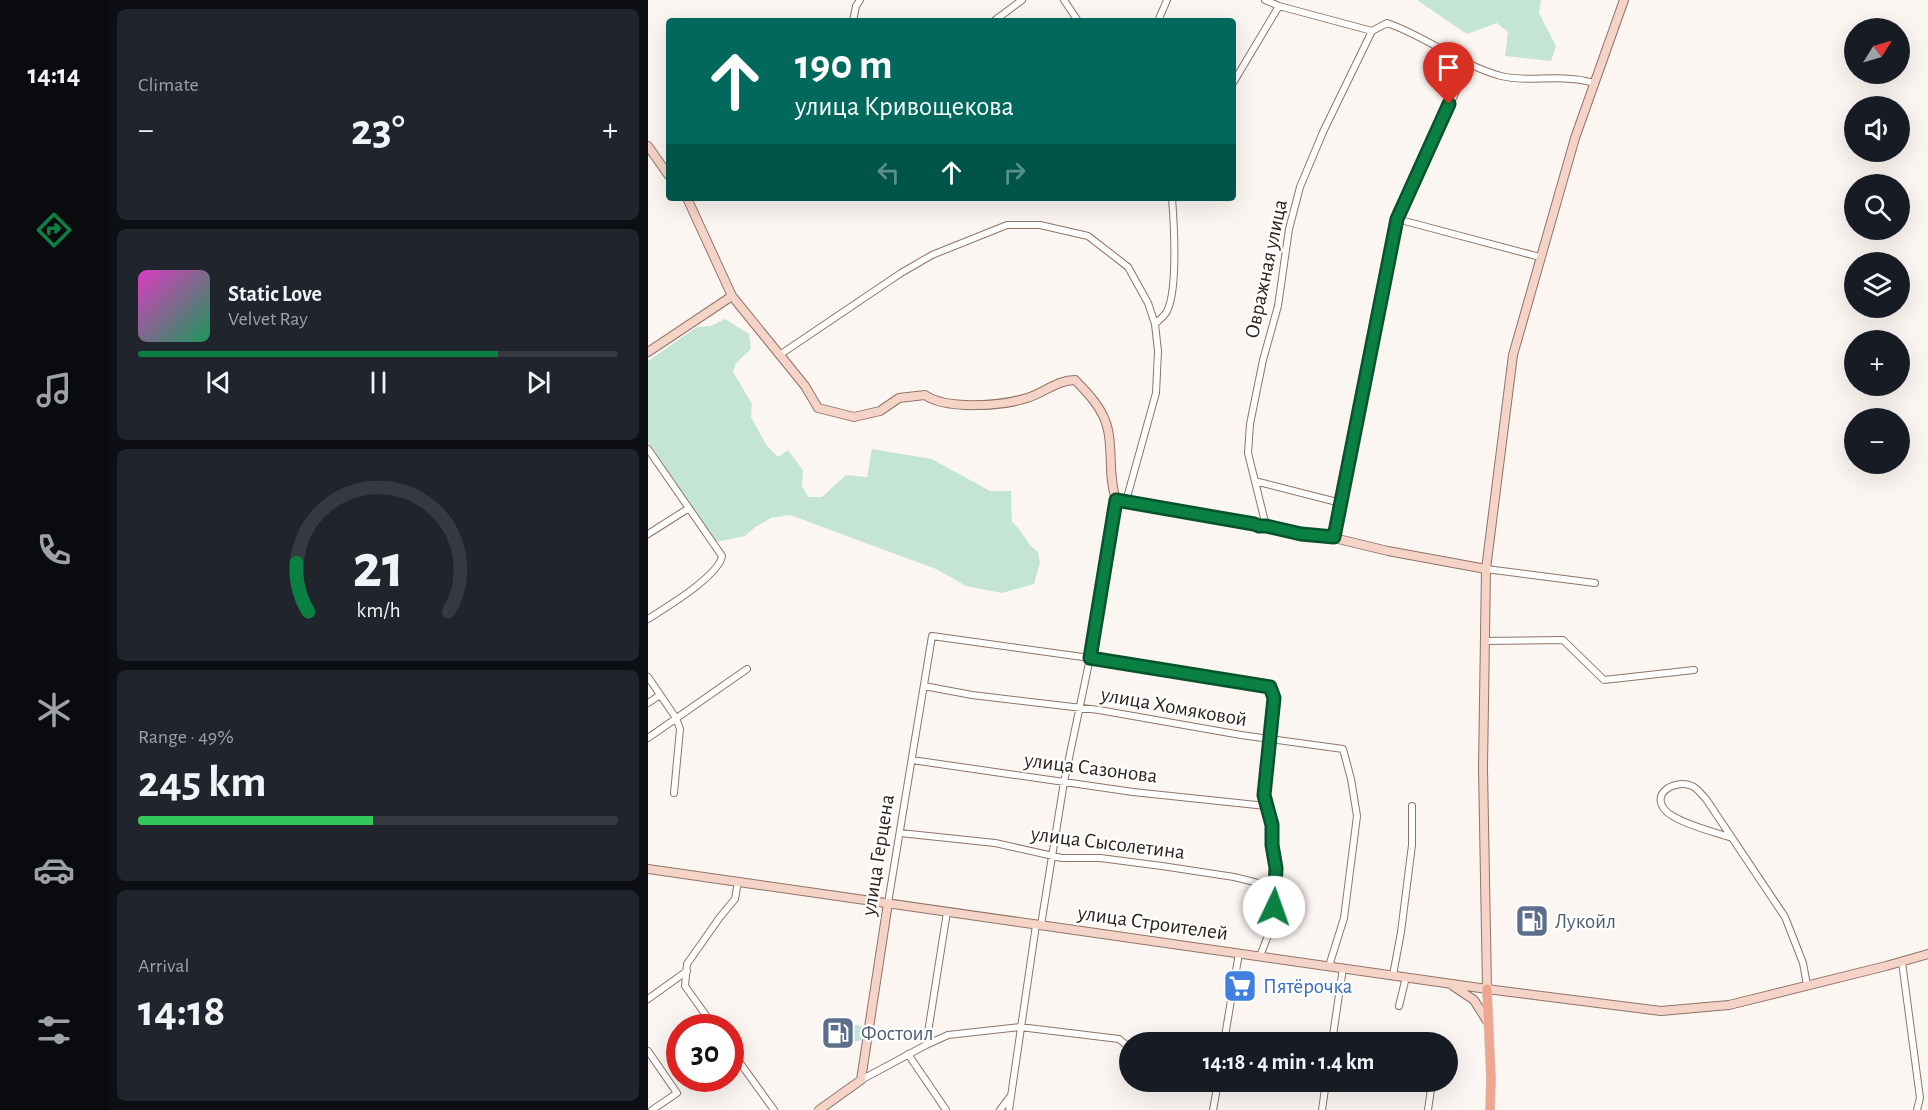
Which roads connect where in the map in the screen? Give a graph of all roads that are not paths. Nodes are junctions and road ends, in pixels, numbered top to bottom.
1 (1022, 0) edge
2 (1064, 0) edge
3 (1167, 0) edge
4 (1265, 0) edge
5 (1624, 0) edge
6 (856, 2) edge
7 (1279, 6) junction
8 (853, 18) edge
9 (998, 18) edge
10 (1076, 18) edge
11 (1159, 18) edge
12 (1372, 31) junction
13 (1468, 63) junction
14 (1236, 78) edge
15 (1594, 83) junction
16 (648, 146) edge
17 (666, 172) edge
18 (688, 201) edge
19 (1172, 201) edge
20 (1397, 219) junction
21 (1540, 257) junction
22 (732, 296) junction
23 (1155, 324) junction
24 (648, 352) edge
25 (781, 354) junction
26 (648, 448) edge
27 (651, 459) edge
28 (1256, 481) junction
29 (1116, 500) junction
30 (1126, 501) junction
31 (1341, 503) junction
32 (689, 508) junction
33 (1266, 526) junction
34 (648, 534) edge
35 (1334, 537) junction
36 (1486, 569) junction
37 (1595, 584) dead end
38 (648, 619) edge
39 (1484, 641) junction
40 (1090, 658) junction
41 (747, 669) dead end
42 (1694, 670) dead end
43 (648, 677) edge
44 (924, 686) junction
45 (660, 695) junction
46 (648, 703) edge
47 (1079, 708) junction
48 (676, 718) junction
49 (648, 738) edge
50 (1268, 739) junction
51 (912, 760) junction
52 (1064, 782) junction
53 (674, 792) dead end
54 (1266, 806) junction
55 (1412, 806) dead end
56 (900, 833) junction
57 (1730, 837) junction
58 (1053, 856) junction
59 (648, 870) edge
60 (738, 882) junction
61 (1275, 887) junction
62 (888, 903) junction
63 (947, 912) junction
64 (1039, 925) junction
65 (1239, 953) junction
66 (1928, 954) edge
67 (1260, 956) junction
68 (1902, 962) junction
69 (1329, 966) junction
70 (1343, 968) junction
71 (687, 971) junction
72 (1393, 975) junction
73 (1406, 977) junction
74 (1444, 983) junction
75 (1807, 985) junction
76 (1487, 989) junction
77 (648, 999) edge
78 (1399, 1006) dead end
79 (705, 1014) edge
80 (1488, 1023) junction
81 (1020, 1027) junction
82 (1226, 1032) edge
83 (1333, 1032) edge
84 (1119, 1039) edge
85 (926, 1045) junction
86 (648, 1052) edge
87 (908, 1054) junction
88 (744, 1068) edge
89 (861, 1080) junction
90 (1216, 1092) edge
91 (1325, 1092) edge
92 (1431, 1092) edge
93 (1011, 1096) junction
94 (652, 1110) edge
95 (774, 1110) edge
96 (819, 1110) edge
97 (946, 1110) edge
98 (1000, 1110) edge
99 (1009, 1110) edge
100 (1213, 1110) edge
101 (1322, 1110) edge
102 (1428, 1110) edge
103 (1490, 1110) edge
104 (1917, 1110) edge

1 - 9 street
2 - 10 street
3 - 11 street
4 - 7 street
5 - 15 main road
6 - 8 street
7 - 12 street
7 - 14 street
12 - 13 street
12 - 28 street, Овражная улица
13 - 15 street
13 - 20 street
15 - 21 main road
16 - 17 main road
18 - 22 main road
19 - 23 street
20 - 21 street
20 - 31 street
21 - 36 main road
22 - 24 main road
22 - 25 main road
23 - 25 street
23 - 30 street
25 - 29 main road
26 - 27 street
27 - 32 street
28 - 31 street
28 - 33 street, Овражная улица
29 - 30 main road
29 - 40 street
30 - 33 main road
31 - 35 street
32 - 34 street
32 - 38 street
33 - 35 main road
35 - 36 main road
36 - 37 street
36 - 39 main road
39 - 42 street
39 - 76 main road
40 - 44 street, улица Герцена
40 - 47 street
40 - 50 street
41 - 48 street
43 - 45 street
44 - 47 street, улица Хомяковой
44 - 51 street, улица Герцена
45 - 46 street
45 - 48 street
47 - 50 street, улица Хомяковой
47 - 52 street
48 - 49 street
48 - 53 street
50 - 54 street
50 - 69 street, улица Хомяковой
51 - 52 street, улица Сазонова
51 - 56 street, улица Герцена
52 - 54 street, улица Сазонова
52 - 58 street
54 - 61 street
55 - 72 street
56 - 58 street, улица Сысолетина
56 - 62 street, улица Герцена
57 - 57 street
57 - 75 street
58 - 61 street, улица Сысолетина
58 - 64 street
59 - 60 main road, улица Строителей
60 - 62 main road, улица Строителей
60 - 71 street
61 - 67 street
62 - 63 main road, улица Строителей
62 - 89 main road, улица Герцена
63 - 64 main road, улица Строителей
63 - 85 street
64 - 65 main road, улица Строителей
64 - 81 street
65 - 67 main road, улица Строителей
65 - 82 street
66 - 68 main road, улица Строителей
67 - 69 main road, улица Строителей
68 - 75 main road, улица Строителей
68 - 104 street
69 - 70 main road, улица Строителей
70 - 72 main road, улица Строителей
70 - 83 street
71 - 77 street
71 - 79 street
72 - 73 main road, улица Строителей
73 - 74 main road, улица Строителей
73 - 78 street
74 - 76 main road, улица Строителей
74 - 80 main road
75 - 76 main road, улица Строителей
76 - 80 main road
80 - 103 main road
81 - 84 street
81 - 85 street
81 - 93 street
85 - 87 street
86 - 94 street
87 - 89 street
87 - 97 street
88 - 95 street
89 - 96 main road
90 - 100 street
91 - 101 street
92 - 102 street
93 - 98 street
93 - 99 street

